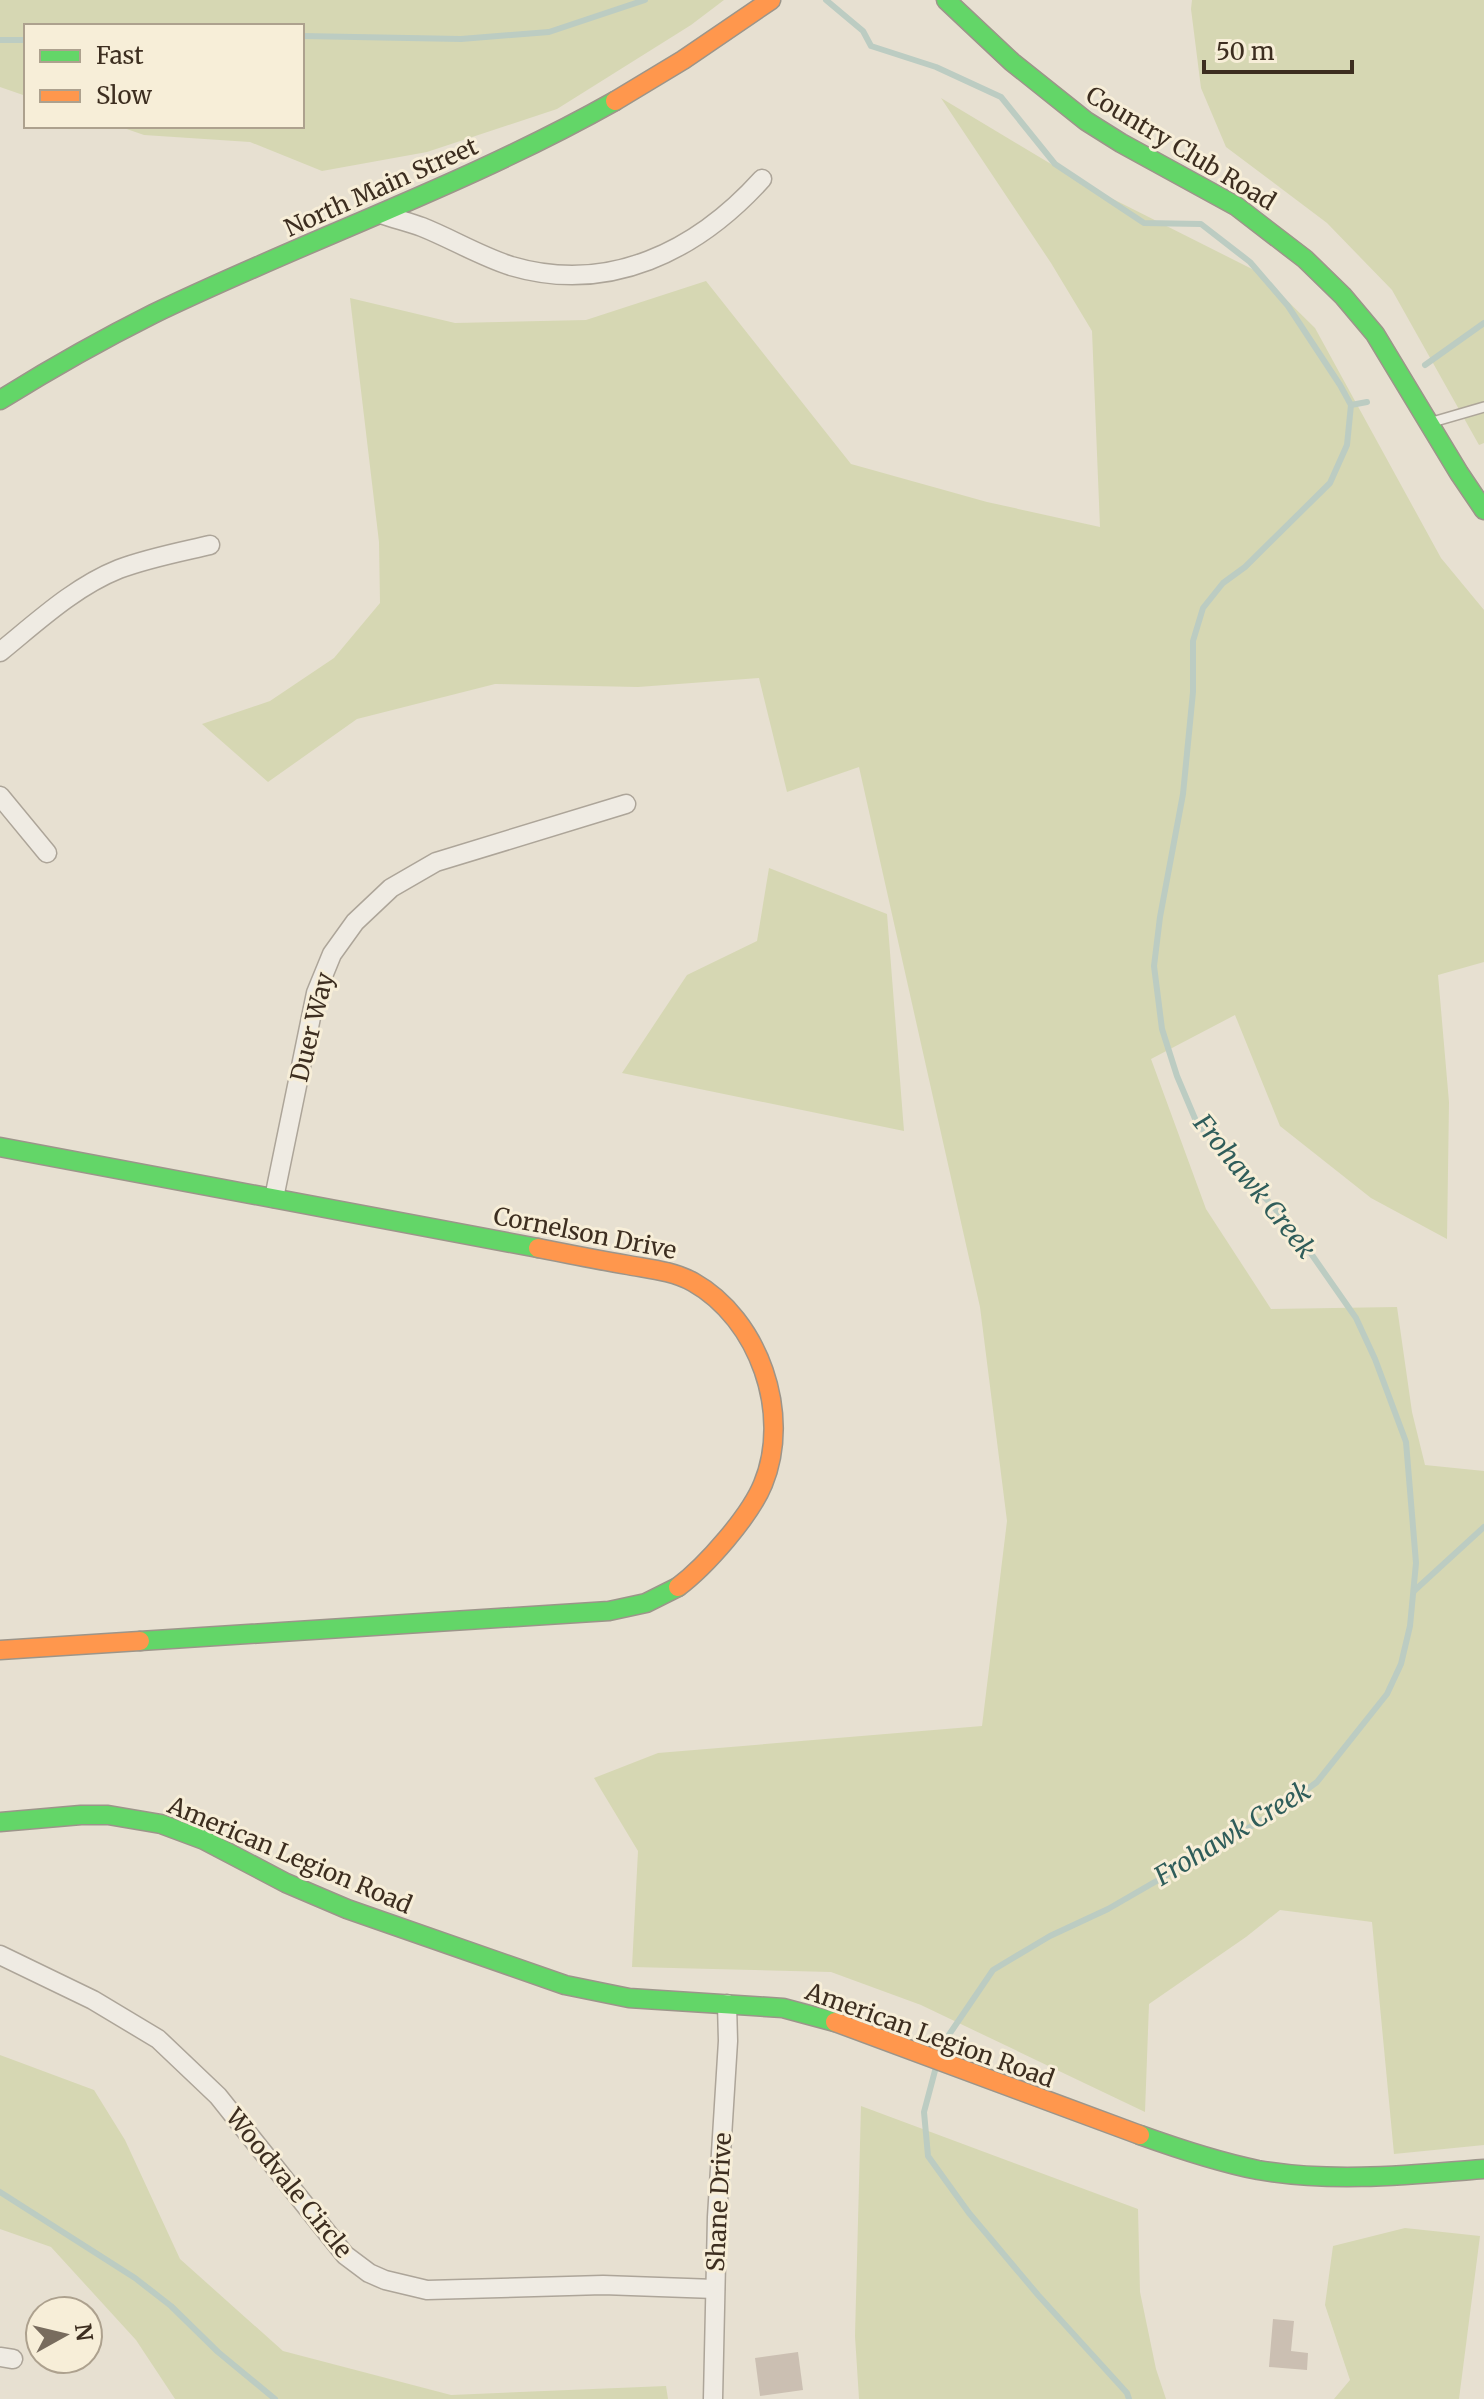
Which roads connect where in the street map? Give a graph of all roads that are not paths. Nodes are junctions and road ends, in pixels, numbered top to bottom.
1 (771, 0) edge
2 (946, 0) edge
3 (762, 179) dead end
4 (381, 214) junction
5 (0, 400) edge
6 (1484, 407) edge
7 (1429, 423) junction
8 (1484, 510) edge
9 (210, 545) dead end
10 (0, 652) edge
11 (0, 796) edge
12 (626, 804) dead end
13 (47, 853) dead end
14 (0, 1147) edge
15 (274, 1198) junction
16 (0, 1650) edge
17 (0, 1822) edge
18 (0, 1955) edge
19 (727, 2004) junction
20 (1484, 2169) edge
21 (715, 2289) junction
22 (713, 2399) edge

1 - 4 street, North Main Street
2 - 7 street, Country Club Road
3 - 4 street
4 - 5 street, North Main Street
6 - 7 lane
7 - 8 street, Country Club Road
9 - 10 street
11 - 13 street
12 - 15 street, Duer Way
14 - 15 street, Cornelson Drive
15 - 16 street, Cornelson Drive
17 - 19 street, American Legion Road
18 - 21 street, Woodvale Circle
19 - 20 street, American Legion Road
19 - 21 street, Shane Drive
21 - 22 street, Shane Drive

